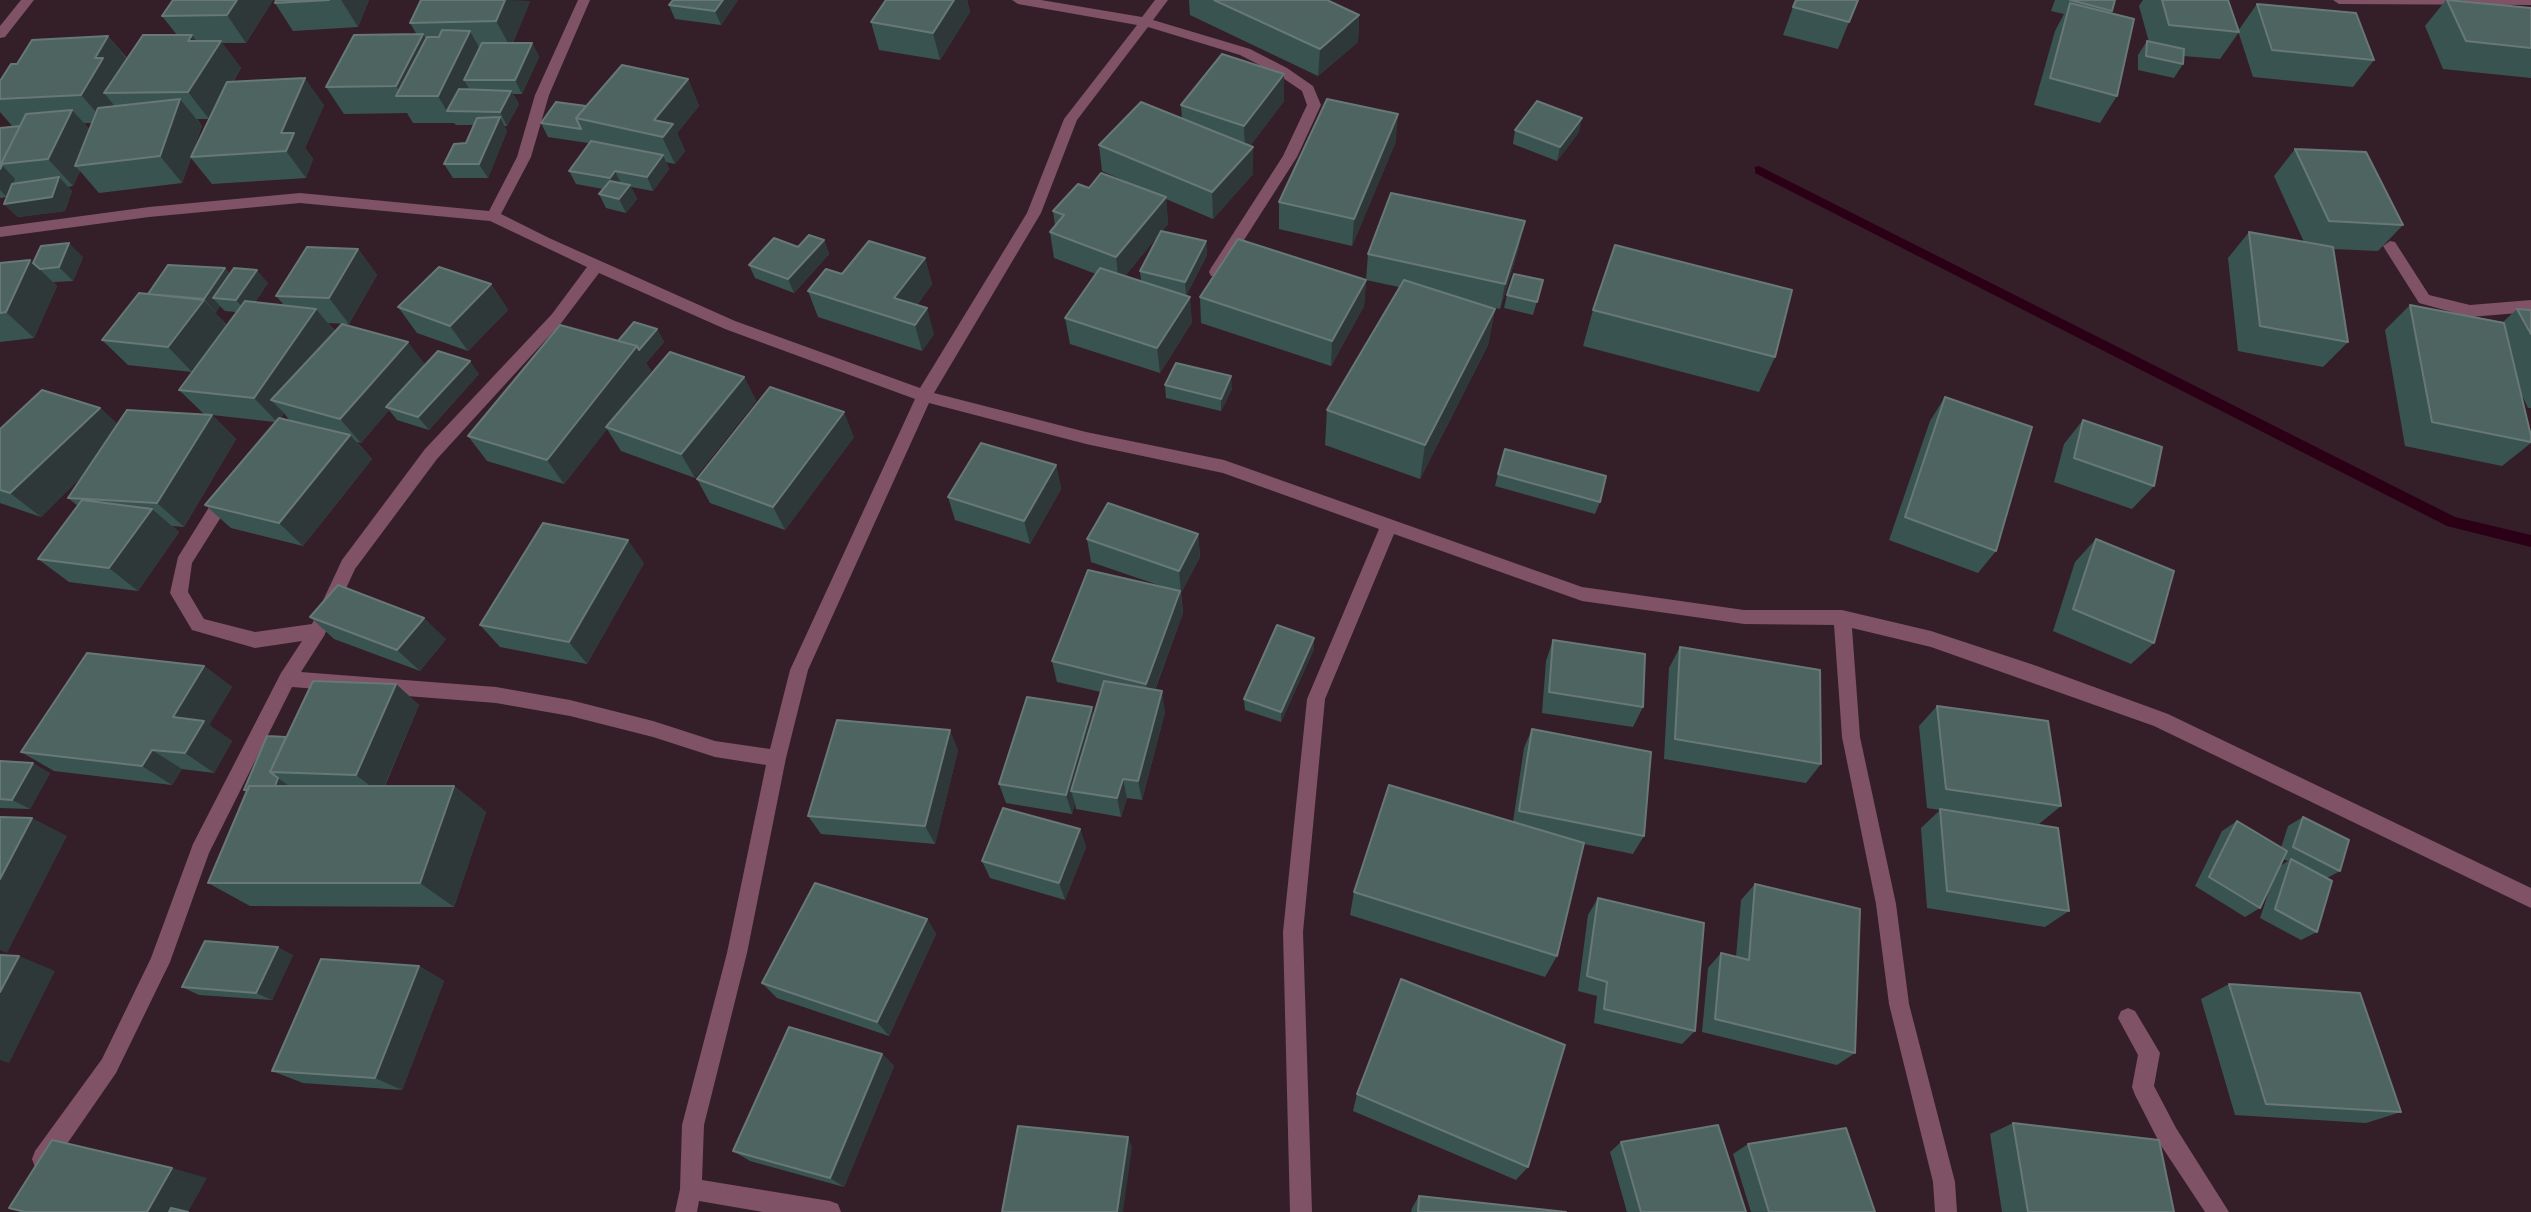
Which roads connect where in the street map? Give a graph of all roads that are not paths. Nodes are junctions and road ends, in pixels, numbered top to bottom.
1 (28, 0) edge
2 (584, 0) edge
3 (1018, 0) edge
4 (1162, 0) edge
5 (2339, 0) edge
6 (2385, 1) edge
7 (2531, 1) edge
8 (1144, 22) junction
9 (0, 34) edge
10 (493, 216) junction
11 (0, 232) edge
12 (2390, 247) edge
13 (597, 265) junction
14 (1216, 272) edge
15 (2531, 306) edge
16 (924, 396) junction
17 (235, 481) edge
18 (1390, 524) junction
19 (1842, 618) junction
20 (318, 631) junction
21 (287, 678) junction
22 (777, 758) junction
23 (2531, 898) edge
24 (2127, 1018) dead end
25 (30, 1178) edge
26 (691, 1189) junction
27 (687, 1212) edge
28 (830, 1212) edge
29 (1301, 1212) edge
30 (1947, 1212) edge
31 (2218, 1212) edge

1 - 9 street
2 - 10 street
3 - 8 street
4 - 8 street
5 - 6 street
6 - 7 street
8 - 14 street
8 - 16 street
10 - 11 street
10 - 13 street
12 - 15 street
13 - 16 street
13 - 20 street
16 - 18 street
16 - 22 street
17 - 20 street
18 - 19 street
18 - 29 street
19 - 23 street
19 - 30 street
20 - 21 street
21 - 22 street
21 - 25 street
22 - 26 street
24 - 31 street
26 - 27 street
26 - 28 street

